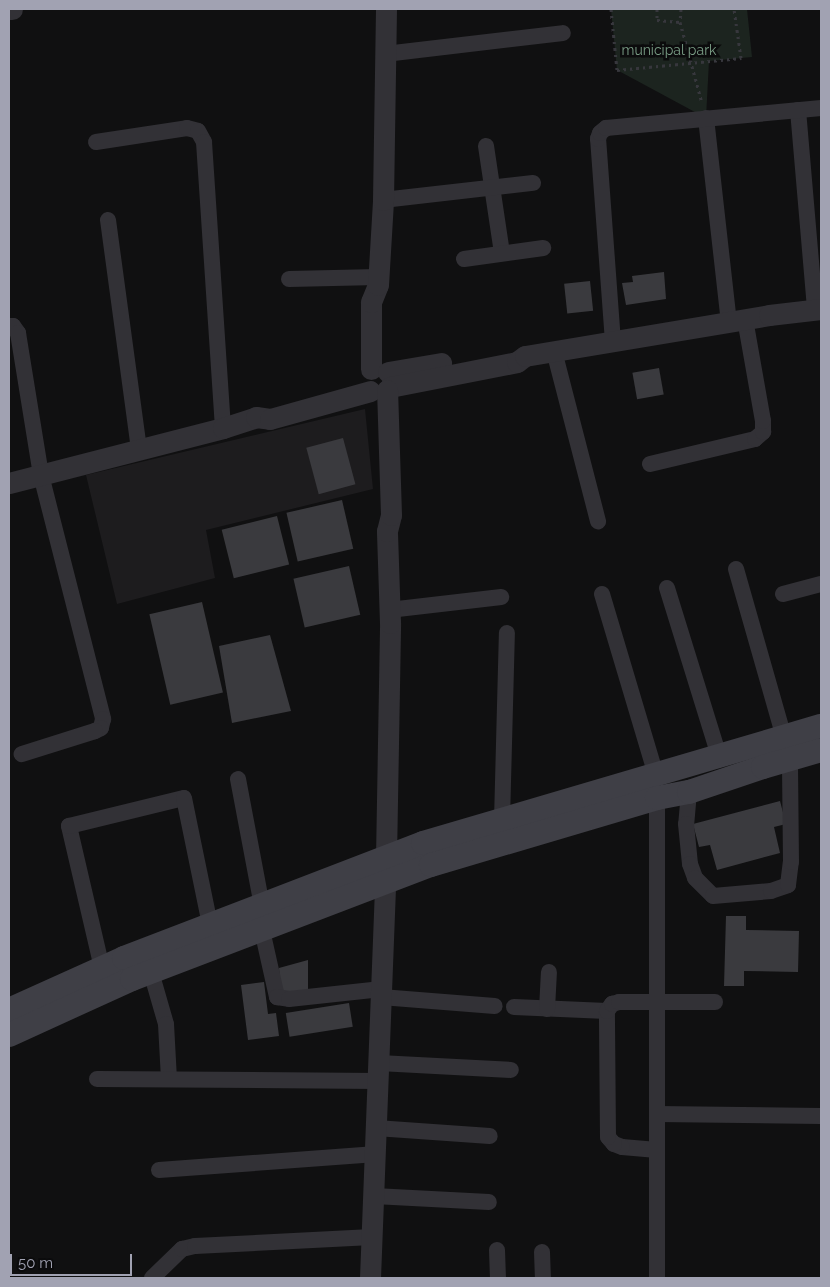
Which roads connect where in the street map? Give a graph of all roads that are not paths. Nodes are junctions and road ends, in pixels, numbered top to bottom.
1 (386, 9) edge
2 (563, 33) dead end
3 (385, 54) junction
4 (821, 108) edge
5 (798, 110) junction
6 (706, 118) junction
7 (96, 142) dead end
8 (486, 146) dead end
9 (533, 183) dead end
10 (492, 188) junction
11 (383, 200) junction
12 (108, 220) dead end
13 (543, 248) dead end
14 (502, 252) junction
15 (464, 259) dead end
16 (289, 279) dead end
17 (378, 281) junction
18 (818, 309) edge
19 (737, 320) junction
20 (9, 326) edge
21 (613, 342) junction
22 (554, 351) junction
23 (379, 381) junction
24 (223, 428) junction
25 (139, 450) junction
26 (650, 464) dead end
27 (42, 475) junction
28 (9, 483) edge
29 (598, 521) dead end
30 (736, 569) dead end
31 (821, 584) edge
32 (667, 588) dead end
33 (602, 594) dead end
34 (784, 594) dead end
35 (501, 597) dead end
36 (389, 610) junction
37 (508, 633) dead end
38 (821, 726) edge
39 (787, 748) junction
40 (821, 750) edge
41 (22, 754) dead end
42 (719, 756) junction
43 (656, 774) junction
44 (238, 779) dead end
45 (689, 792) junction
46 (657, 798) junction
47 (502, 820) junction
48 (386, 858) junction
49 (385, 883) junction
50 (262, 906) junction
51 (210, 925) junction
52 (262, 930) junction
53 (102, 968) junction
54 (151, 972) junction
55 (549, 972) dead end
56 (381, 993) junction
57 (657, 1002) junction
58 (715, 1002) dead end
59 (495, 1006) dead end
60 (514, 1007) dead end
61 (547, 1009) junction
62 (9, 1010) edge
63 (606, 1011) junction
64 (9, 1035) edge
65 (511, 1070) dead end
66 (379, 1072) junction
67 (97, 1079) dead end
68 (169, 1080) junction
69 (657, 1114) junction
70 (821, 1116) edge
71 (376, 1128) junction
72 (490, 1136) dead end
73 (657, 1150) junction
74 (376, 1154) junction
75 (159, 1170) dead end
76 (374, 1196) junction
77 (488, 1202) dead end
78 (372, 1237) junction
79 (497, 1250) dead end
80 (542, 1252) dead end
81 (152, 1278) edge
82 (370, 1278) edge
83 (498, 1278) edge
84 (543, 1278) edge
85 (657, 1278) edge

1 - 3 street
2 - 3 street
3 - 11 street
4 - 5 street
5 - 6 street
5 - 18 street
6 - 19 street
6 - 21 street
7 - 24 street
8 - 10 street
9 - 10 street
10 - 11 street
10 - 14 street
11 - 17 street
12 - 25 street
13 - 14 street
14 - 15 street
16 - 17 street
17 - 23 street
18 - 19 street
19 - 21 street
19 - 26 street
20 - 27 street
21 - 22 street
22 - 23 street
22 - 29 street
23 - 24 street
23 - 36 street
24 - 25 street
25 - 27 street
27 - 28 street
27 - 41 street
30 - 39 street
31 - 34 street
32 - 42 street
33 - 43 street
35 - 36 street
36 - 48 street
37 - 47 street
38 - 39 main road
39 - 40 main road
39 - 42 main road
39 - 45 main road
39 - 45 street
42 - 43 main road
43 - 47 main road
44 - 50 street
45 - 46 main road
46 - 49 main road
46 - 57 street
47 - 48 main road
48 - 49 street
48 - 50 main road
49 - 52 main road
49 - 56 street
50 - 51 main road
51 - 53 main road
51 - 53 street
52 - 54 main road
52 - 56 street
53 - 62 main road
54 - 64 main road
54 - 68 street
55 - 61 street
56 - 59 street
56 - 66 street
57 - 58 street
57 - 63 street
57 - 69 street
60 - 61 street
61 - 63 street
63 - 73 street
65 - 66 street
66 - 68 street
66 - 71 street
67 - 68 street
69 - 70 street
69 - 73 street
71 - 72 street
71 - 74 street
73 - 85 street
74 - 75 street
74 - 76 street
76 - 77 street
76 - 78 street
78 - 81 street
78 - 82 street
79 - 83 street
80 - 84 street

